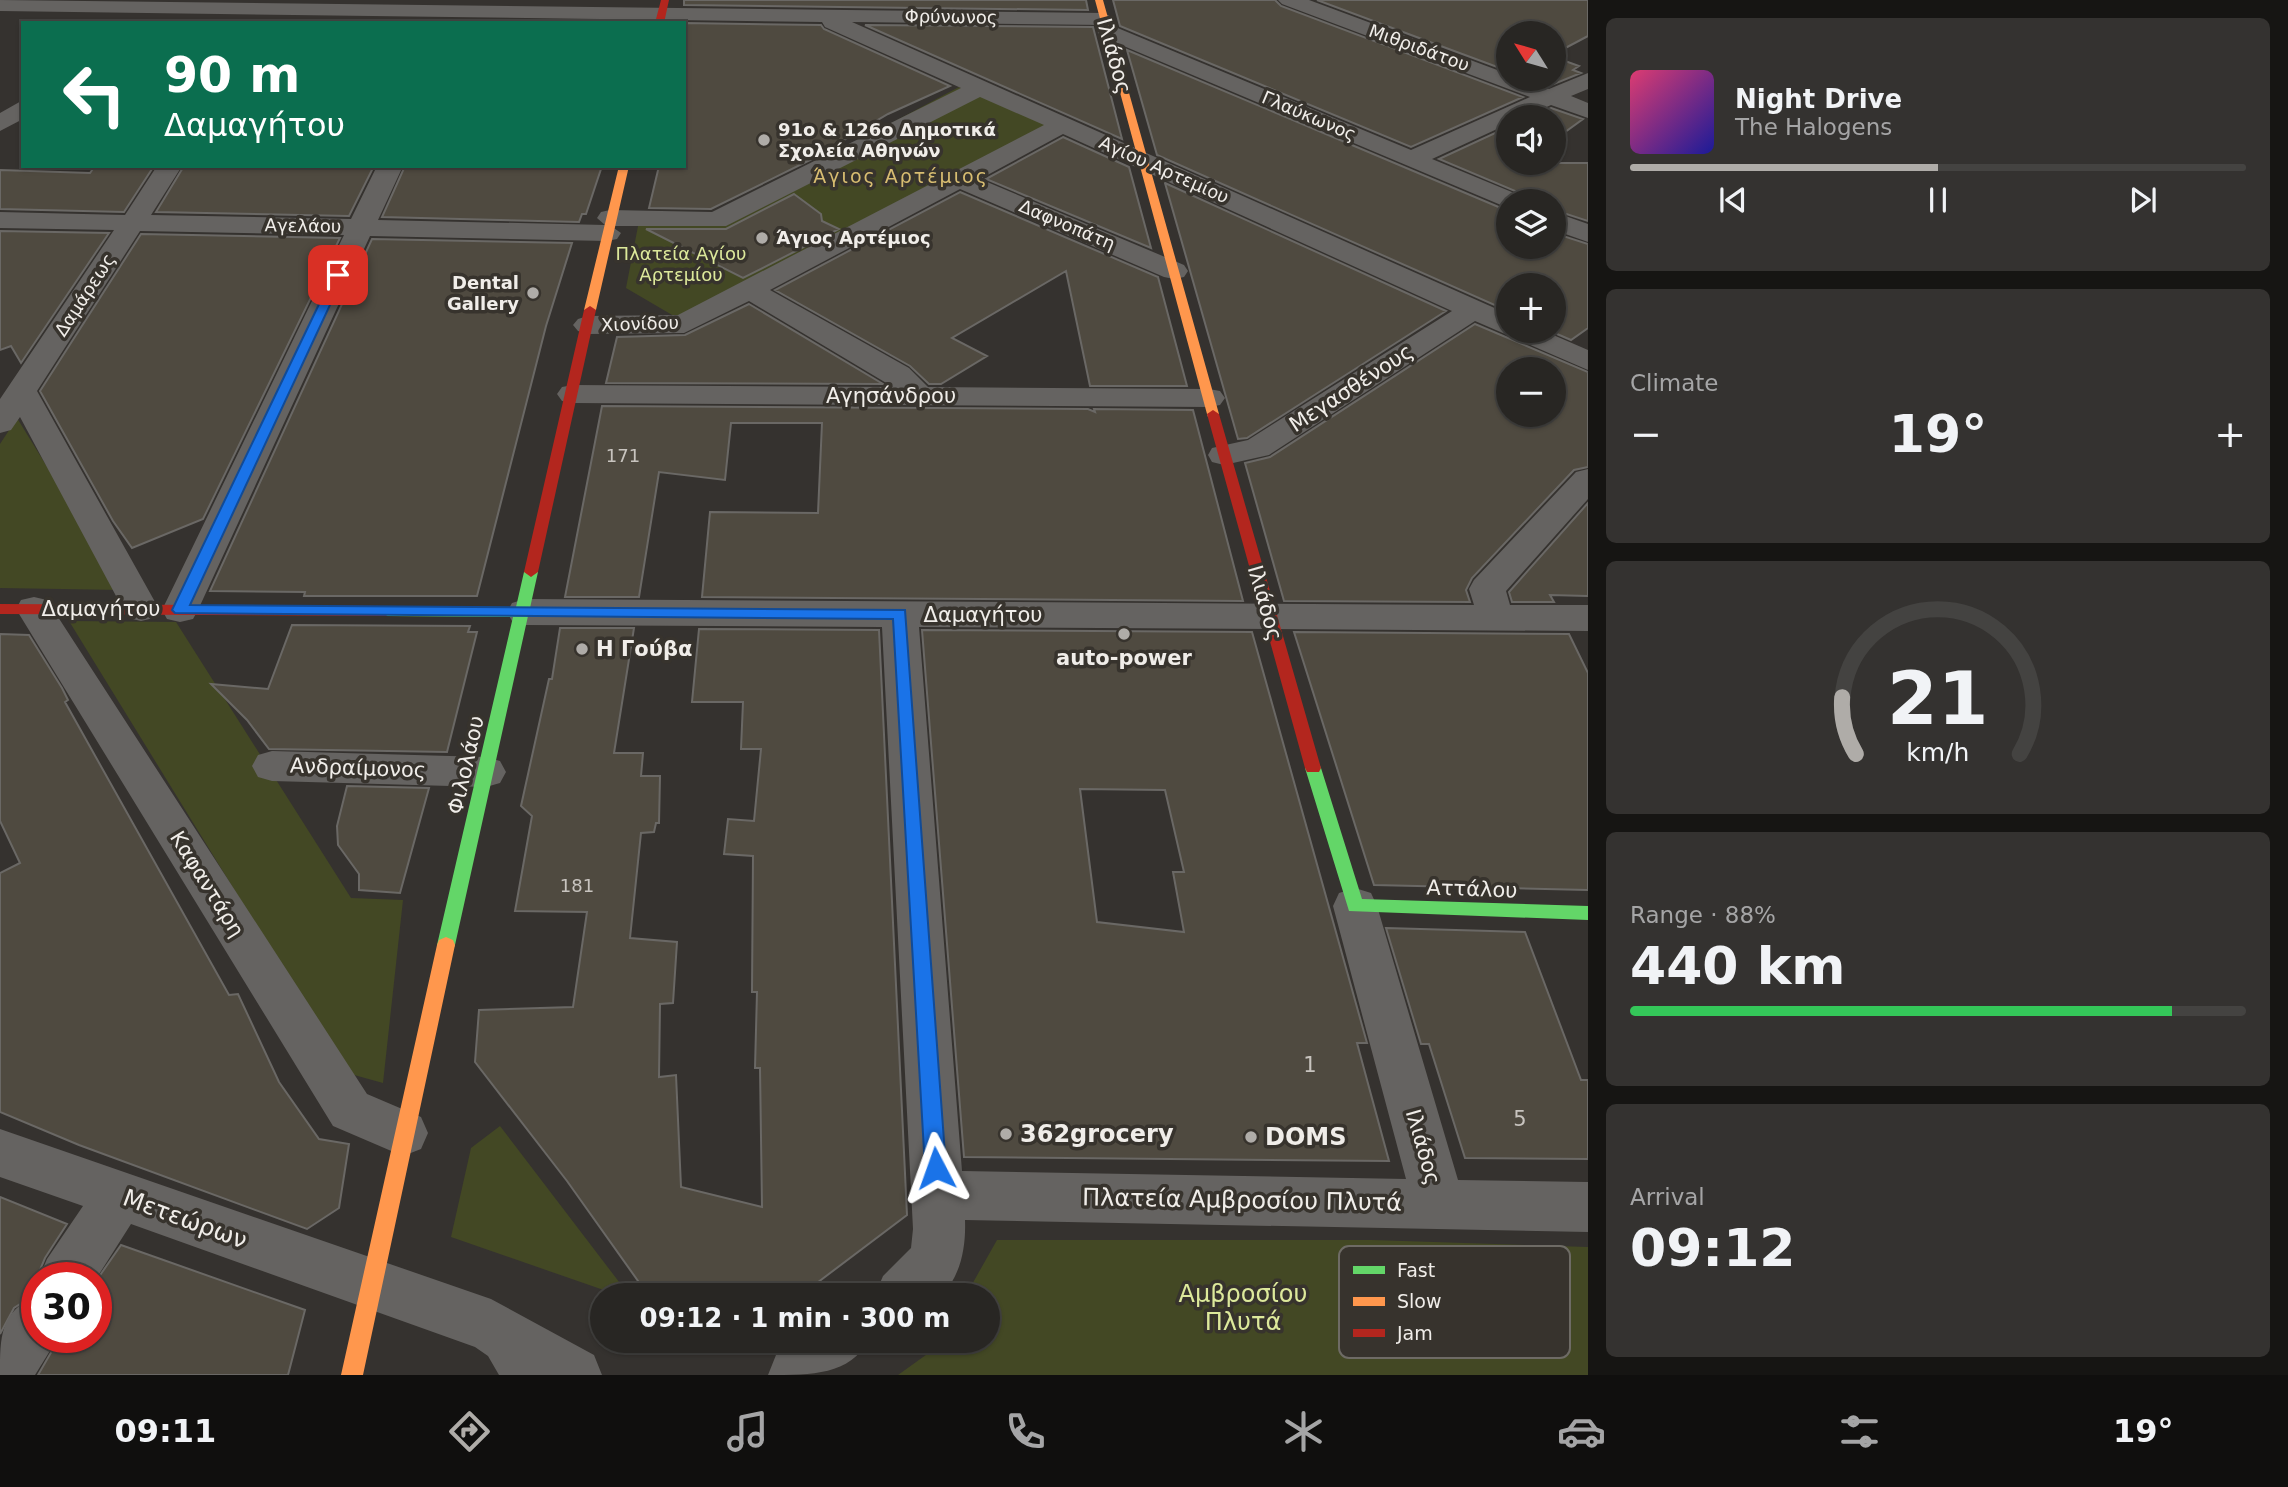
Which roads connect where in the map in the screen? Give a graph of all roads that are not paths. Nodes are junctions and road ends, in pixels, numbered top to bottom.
1 (1289, 0) edge
2 (0, 5) edge
3 (155, 7) junction
4 (875, 8) edge
5 (273, 10) edge
6 (464, 11) edge
7 (662, 12) edge
8 (819, 16) junction
9 (1103, 17) edge
10 (137, 21) edge
11 (1588, 80) edge
12 (981, 88) junction
13 (1552, 97) junction
14 (21, 108) edge
15 (1588, 111) edge
16 (0, 124) edge
17 (1063, 125) junction
18 (1411, 159) junction
19 (1142, 161) junction
20 (169, 168) edge
21 (389, 168) edge
22 (623, 168) edge
23 (960, 180) junction
24 (1496, 195) edge
25 (0, 220) edge
26 (133, 223) junction
27 (608, 225) junction
28 (1566, 225) edge
29 (361, 228) junction
30 (1588, 234) edge
31 (1174, 271) junction
32 (751, 291) junction
33 (1474, 310) junction
34 (1496, 320) edge
35 (588, 326) junction
36 (1547, 343) edge
37 (1588, 361) edge
38 (22, 392) junction
39 (573, 394) junction
40 (920, 396) junction
41 (1209, 398) junction
42 (0, 423) edge
43 (1224, 455) junction
44 (1588, 479) edge
45 (17, 609) edge
46 (141, 609) junction
47 (180, 610) junction
48 (525, 612) junction
49 (900, 614) junction
50 (1268, 616) junction
51 (1496, 618) junction
52 (1588, 618) edge
53 (272, 766) dead end
54 (486, 772) junction
55 (1355, 906) junction
56 (1588, 913) edge
57 (403, 1133) junction
58 (0, 1153) edge
59 (938, 1195) junction
60 (120, 1196) junction
61 (1439, 1204) junction
62 (1588, 1207) edge
63 (77, 1262) edge
64 (918, 1283) edge
65 (370, 1285) junction
66 (21, 1346) edge
67 (825, 1353) edge
68 (519, 1356) edge
69 (2, 1375) edge
70 (352, 1375) edge
71 (575, 1375) edge
72 (796, 1375) edge

1 - 13 street, Μιθριδάτου
2 - 3 street, Φρύνωνος
3 - 5 street, Φρύνωνος
3 - 10 street
4 - 8 street, Φρύνωνος
4 - 9 street, Φρύνωνος
5 - 6 street, Φρύνωνος
6 - 7 street, Φρύνωνος
7 - 8 street, Φρύνωνος
8 - 12 street, Αγίου Αρτεμίου
9 - 18 street, Γλαύκωνος
9 - 19 street, Ιλιάδος
11 - 13 street
12 - 17 street, Αγίου Αρτεμίου
12 - 27 street
13 - 15 street, Μιθριδάτου
13 - 18 street
14 - 16 street
17 - 19 street, Αγίου Αρτεμίου
17 - 23 street, Χιονίδου
18 - 24 street, Γλαύκωνος
19 - 31 street, Ιλιάδος
19 - 33 street, Αγίου Αρτεμίου
20 - 26 street, Δαμάρεως
21 - 29 street
22 - 27 street, Φιλολάου
23 - 31 street, Δαφνοπάτη
23 - 32 street, Χιονίδου
25 - 26 street, Αγελάου
26 - 29 street, Αγελάου
26 - 38 street, Δαμάρεως
27 - 29 street, Αγελάου
27 - 35 street, Φιλολάου
28 - 30 street
29 - 47 street
31 - 41 street, Ιλιάδος
32 - 35 street, Χιονίδου
32 - 40 street
33 - 34 street, Αγίου Αρτεμίου
33 - 43 street, Μεγασθένους
35 - 39 street, Φιλολάου
36 - 37 street
38 - 42 street, Δαμάρεως
38 - 46 street
39 - 40 street, Αγησάνδρου
39 - 48 street, Φιλολάου
40 - 41 street, Αγησάνδρου
41 - 43 street, Ιλιάδος
43 - 50 street, Ιλιάδος
44 - 51 street
45 - 46 street, Δαμαγήτου
45 - 57 street, Καφαντάρη
46 - 47 street, Δαμαγήτου
47 - 48 street, Δαμαγήτου
48 - 49 street, Δαμαγήτου
48 - 54 street, Φιλολάου
49 - 50 street, Δαμαγήτου
49 - 59 street
50 - 51 street, Δαμαγήτου
50 - 55 street, Ιλιάδος
51 - 52 street, Δαμαγήτου
53 - 54 street, Ανδραίμονος
54 - 57 street, Φιλολάου
55 - 56 street, Αττάλου
55 - 61 street, Ιλιάδος
57 - 65 street, Φιλολάου
58 - 60 street, Μετεώρων
59 - 61 street, Πλατεία Αμβροσίου Πλυτά
59 - 64 street
60 - 63 street
60 - 65 street, Μετεώρων
61 - 62 street, Πλατεία Αμβροσίου Πλυτά
65 - 68 street
65 - 70 street, Φιλολάου
66 - 69 street
67 - 72 street
68 - 71 street

